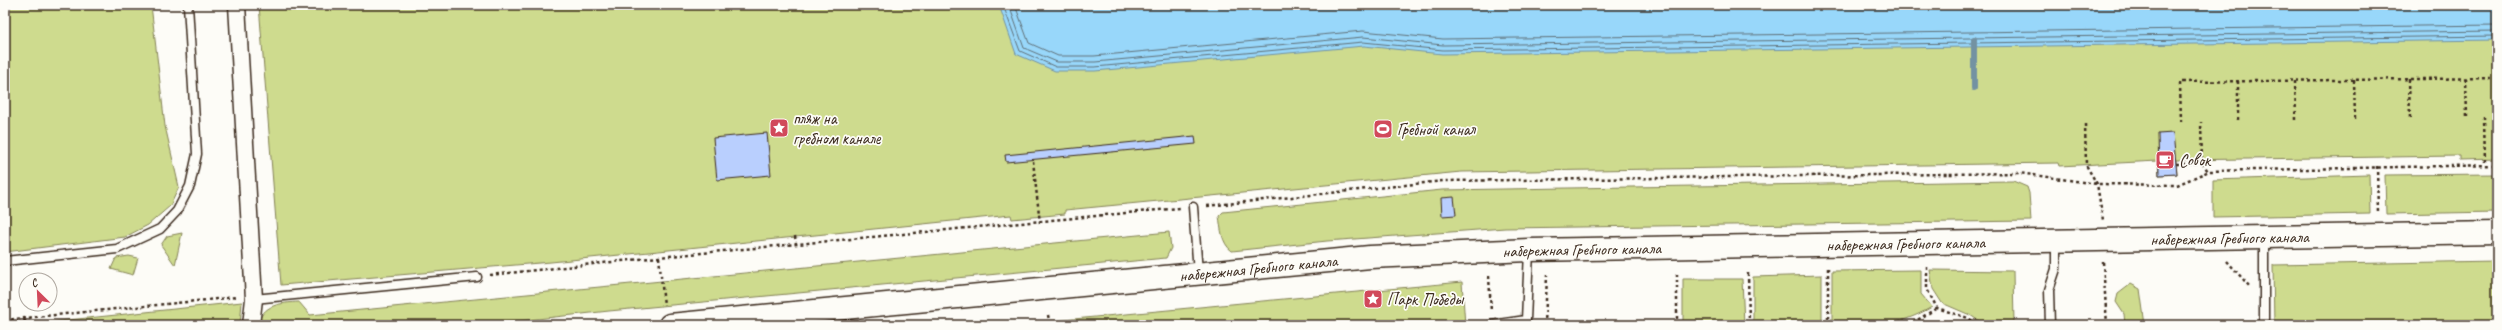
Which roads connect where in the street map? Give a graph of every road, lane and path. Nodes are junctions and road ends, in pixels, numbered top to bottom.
1 (188, 5) edge
2 (237, 5) edge
3 (2466, 78) junction
4 (2497, 78) edge
5 (2409, 79) junction
6 (2354, 80) junction
7 (2238, 81) junction
8 (2295, 81) junction
9 (2484, 117) dead end
10 (2467, 118) dead end
11 (2355, 119) dead end
12 (2410, 119) dead end
13 (2296, 120) dead end
14 (2238, 121) dead end
15 (2180, 122) dead end
16 (2202, 122) dead end
17 (2085, 124) dead end
18 (1034, 161) dead end
19 (2202, 163) junction
20 (2176, 164) dead end
21 (2485, 165) junction
22 (2497, 165) edge
23 (2377, 166) junction
24 (2209, 171) junction
25 (2097, 184) junction
26 (1193, 207) junction
27 (2378, 214) dead end
28 (2103, 220) dead end
29 (1040, 223) junction
30 (2497, 233) edge
31 (795, 236) dead end
32 (2264, 236) junction
33 (2056, 242) junction
34 (796, 244) junction
35 (1529, 250) junction
36 (659, 257) junction
37 (5, 261) edge
38 (2227, 261) dead end
39 (2103, 262) dead end
40 (1927, 267) dead end
41 (1828, 268) dead end
42 (1748, 273) dead end
43 (1198, 274) junction
44 (1677, 274) dead end
45 (1547, 275) dead end
46 (1489, 276) dead end
47 (477, 277) joint
48 (2253, 290) dead end
49 (254, 299) junction
50 (1938, 308) junction
51 (667, 315) edge
52 (1048, 315) dead end
53 (36, 316) junction
54 (5, 320) edge
55 (12, 325) edge
56 (251, 325) edge
57 (1050, 325) edge
58 (1491, 325) edge
59 (1545, 325) edge
60 (1677, 325) edge
61 (1749, 325) edge
62 (1828, 325) edge
63 (1901, 325) edge
64 (1978, 325) edge
65 (2050, 325) edge
66 (2107, 325) edge
67 (2264, 325) edge

1 - 37 lane
2 - 49 street
3 - 4 path
3 - 5 path
3 - 10 path
5 - 6 path
5 - 12 path
6 - 8 path
6 - 11 path
7 - 8 path
7 - 14 path
7 - 15 path
8 - 13 path
9 - 21 path
16 - 19 path
17 - 25 path
18 - 29 path
19 - 20 path
19 - 24 path
21 - 22 path
21 - 23 path
23 - 24 path
23 - 27 path
24 - 25 path
25 - 26 path
25 - 28 path
26 - 29 path
26 - 43 lane
29 - 34 path
30 - 32 street, набережная Гребного канала
31 - 34 path
32 - 33 street, набережная Гребного канала
32 - 67 lane
33 - 35 street, набережная Гребного канала
33 - 65 lane
34 - 36 path
35 - 43 street, набережная Гребного канала
35 - 58 lane
36 - 47 path
36 - 51 path
38 - 48 path
39 - 66 path
40 - 50 path
41 - 62 path
42 - 61 path
43 - 51 street, набережная Гребного канала
44 - 60 path
45 - 59 path
46 - 58 path
47 - 49 lane
49 - 53 path
49 - 56 street
50 - 63 path
50 - 64 path
52 - 57 path
53 - 54 path
53 - 55 path

